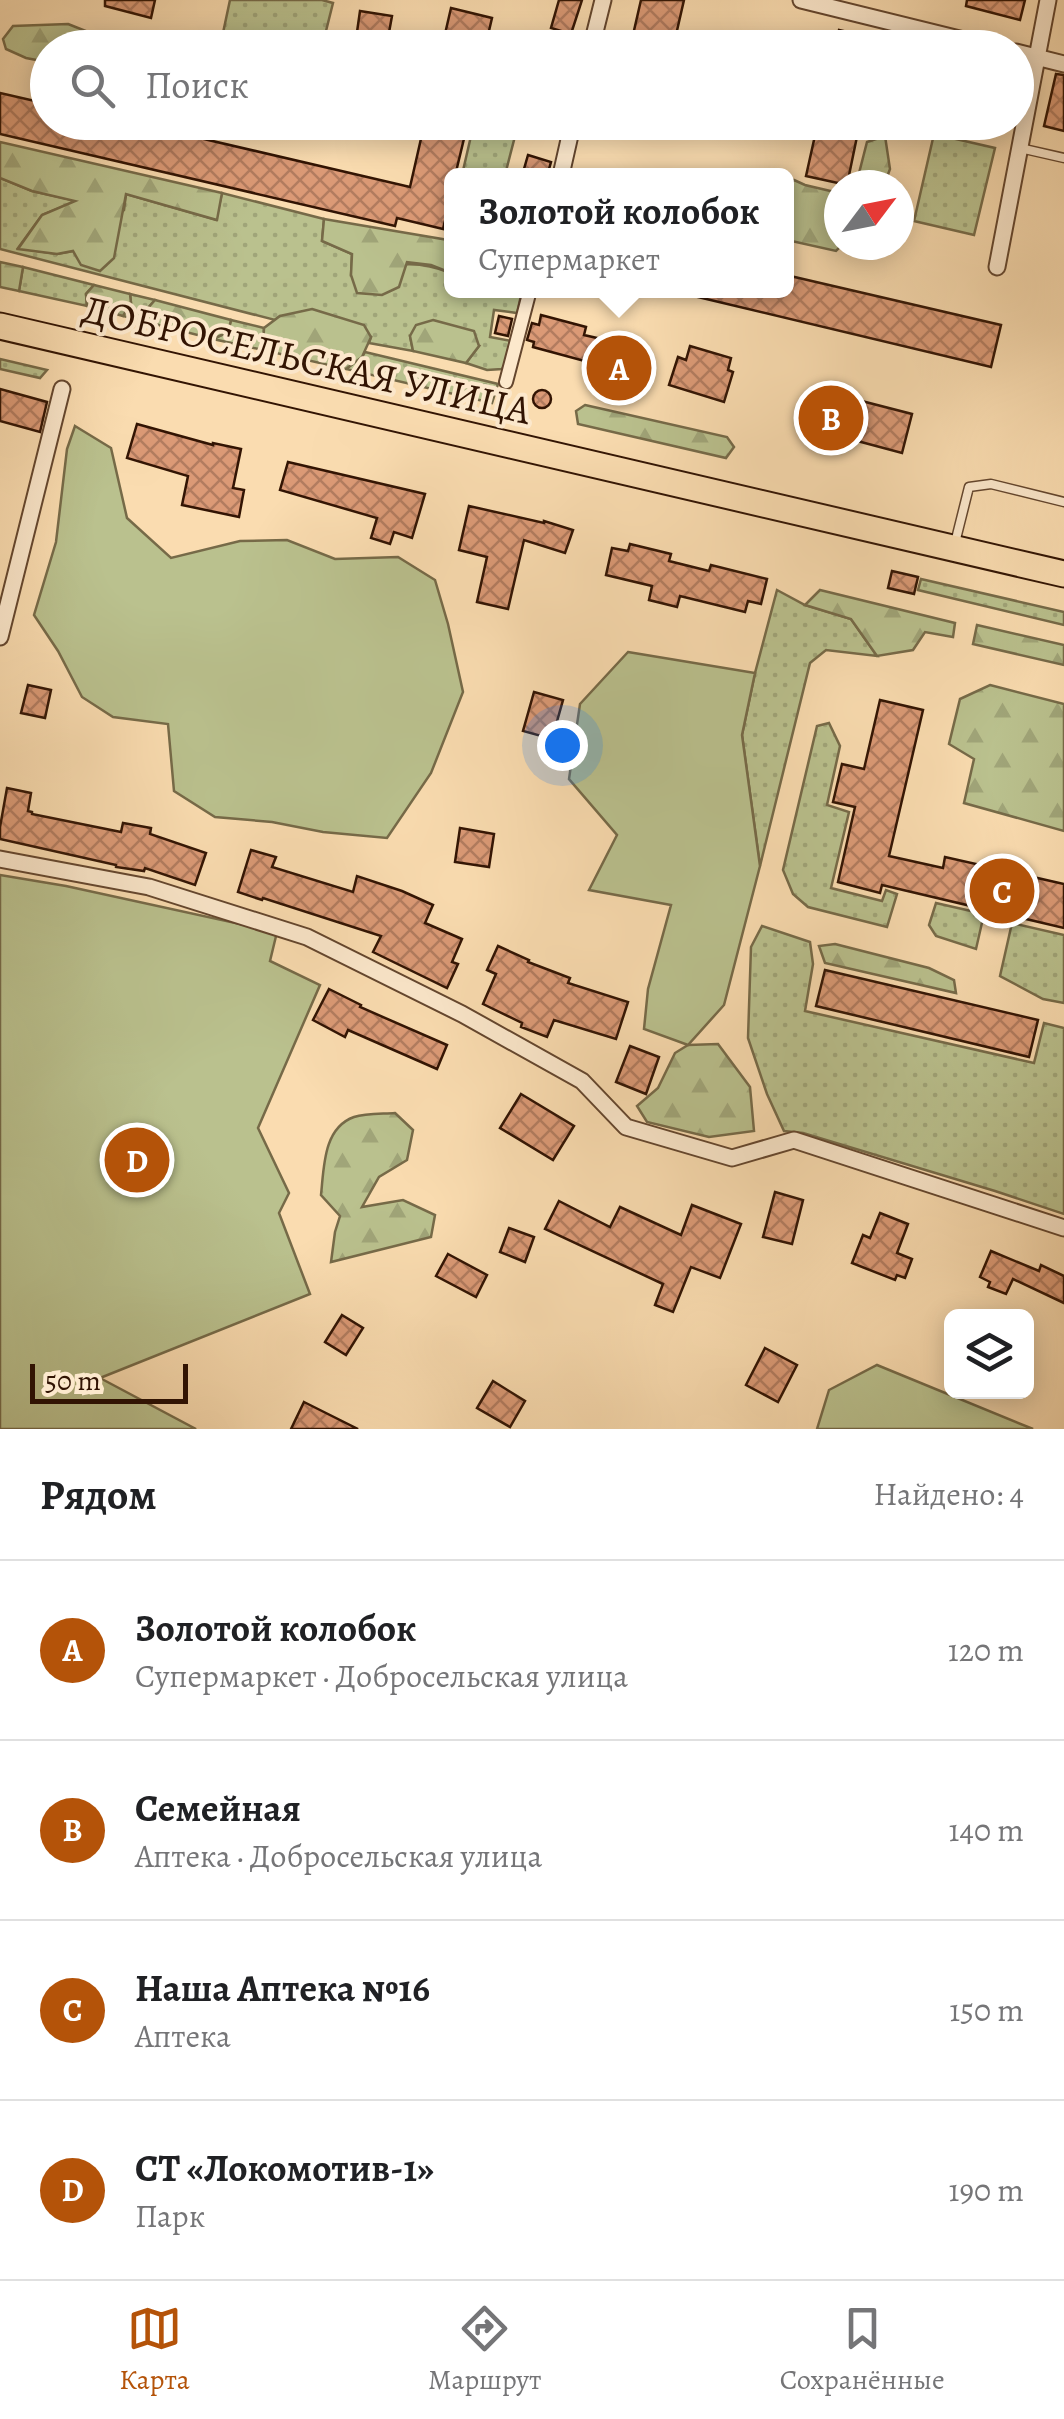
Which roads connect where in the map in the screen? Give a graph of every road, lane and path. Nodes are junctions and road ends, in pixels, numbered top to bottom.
1 (603, 0) edge
2 (801, 0) edge
3 (1048, 0) edge
4 (596, 30) edge
5 (923, 30) edge
6 (1036, 57) junction
7 (1064, 64) edge
8 (1034, 68) edge
9 (569, 140) edge
10 (1021, 140) edge
11 (1020, 148) junction
12 (1064, 158) edge
13 (562, 168) edge
14 (997, 268) dead end
15 (528, 298) edge
16 (0, 326) edge
17 (506, 382) dead end
18 (62, 389) dead end
19 (1064, 502) edge
20 (954, 547) junction
21 (1064, 574) edge
22 (0, 637) edge
23 (0, 858) edge
24 (1064, 1228) edge

1 - 4 street
2 - 5 street
3 - 6 street
6 - 7 street
6 - 8 street
9 - 13 street
10 - 11 street
11 - 12 lane
11 - 14 street
15 - 17 street
16 - 20 main road, ДОБРОСЕЛЬСКАЯ УЛИЦА
18 - 22 street
19 - 20 lane
20 - 21 main road, ДОБРОСЕЛЬСКАЯ УЛИЦА
23 - 24 street

